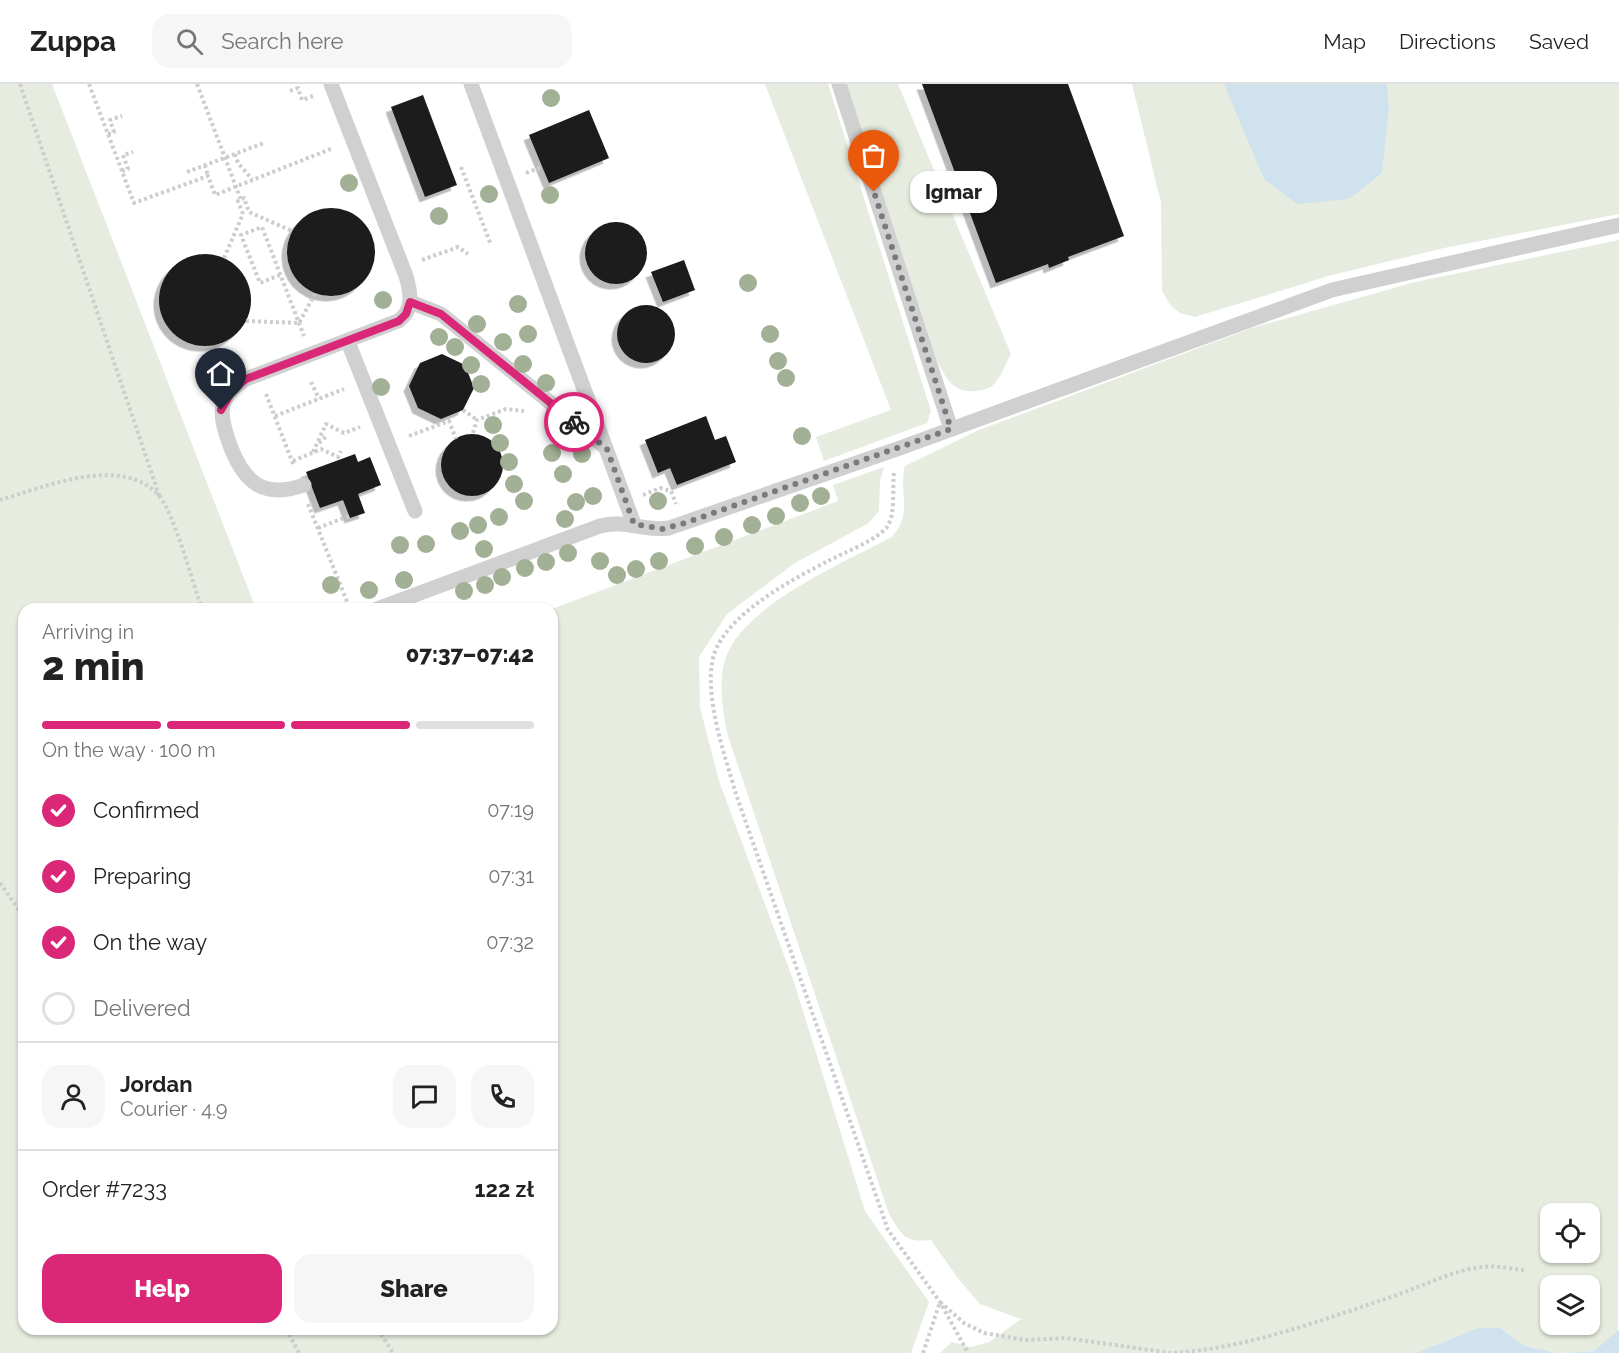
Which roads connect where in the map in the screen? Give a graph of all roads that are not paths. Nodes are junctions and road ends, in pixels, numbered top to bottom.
1 (331, 84) edge
2 (471, 84) edge
3 (839, 84) edge
4 (1619, 225) edge
5 (410, 302) junction
6 (348, 342) junction
7 (951, 429) junction
8 (607, 449) junction
9 (304, 485) dead end
10 (415, 511) dead end
11 (634, 524) junction
12 (393, 603) edge

1 - 5 lane
2 - 8 lane
3 - 7 lane
4 - 7 lane
5 - 6 lane
5 - 8 lane
6 - 9 lane
6 - 10 lane
7 - 11 lane
8 - 11 lane
11 - 12 lane

